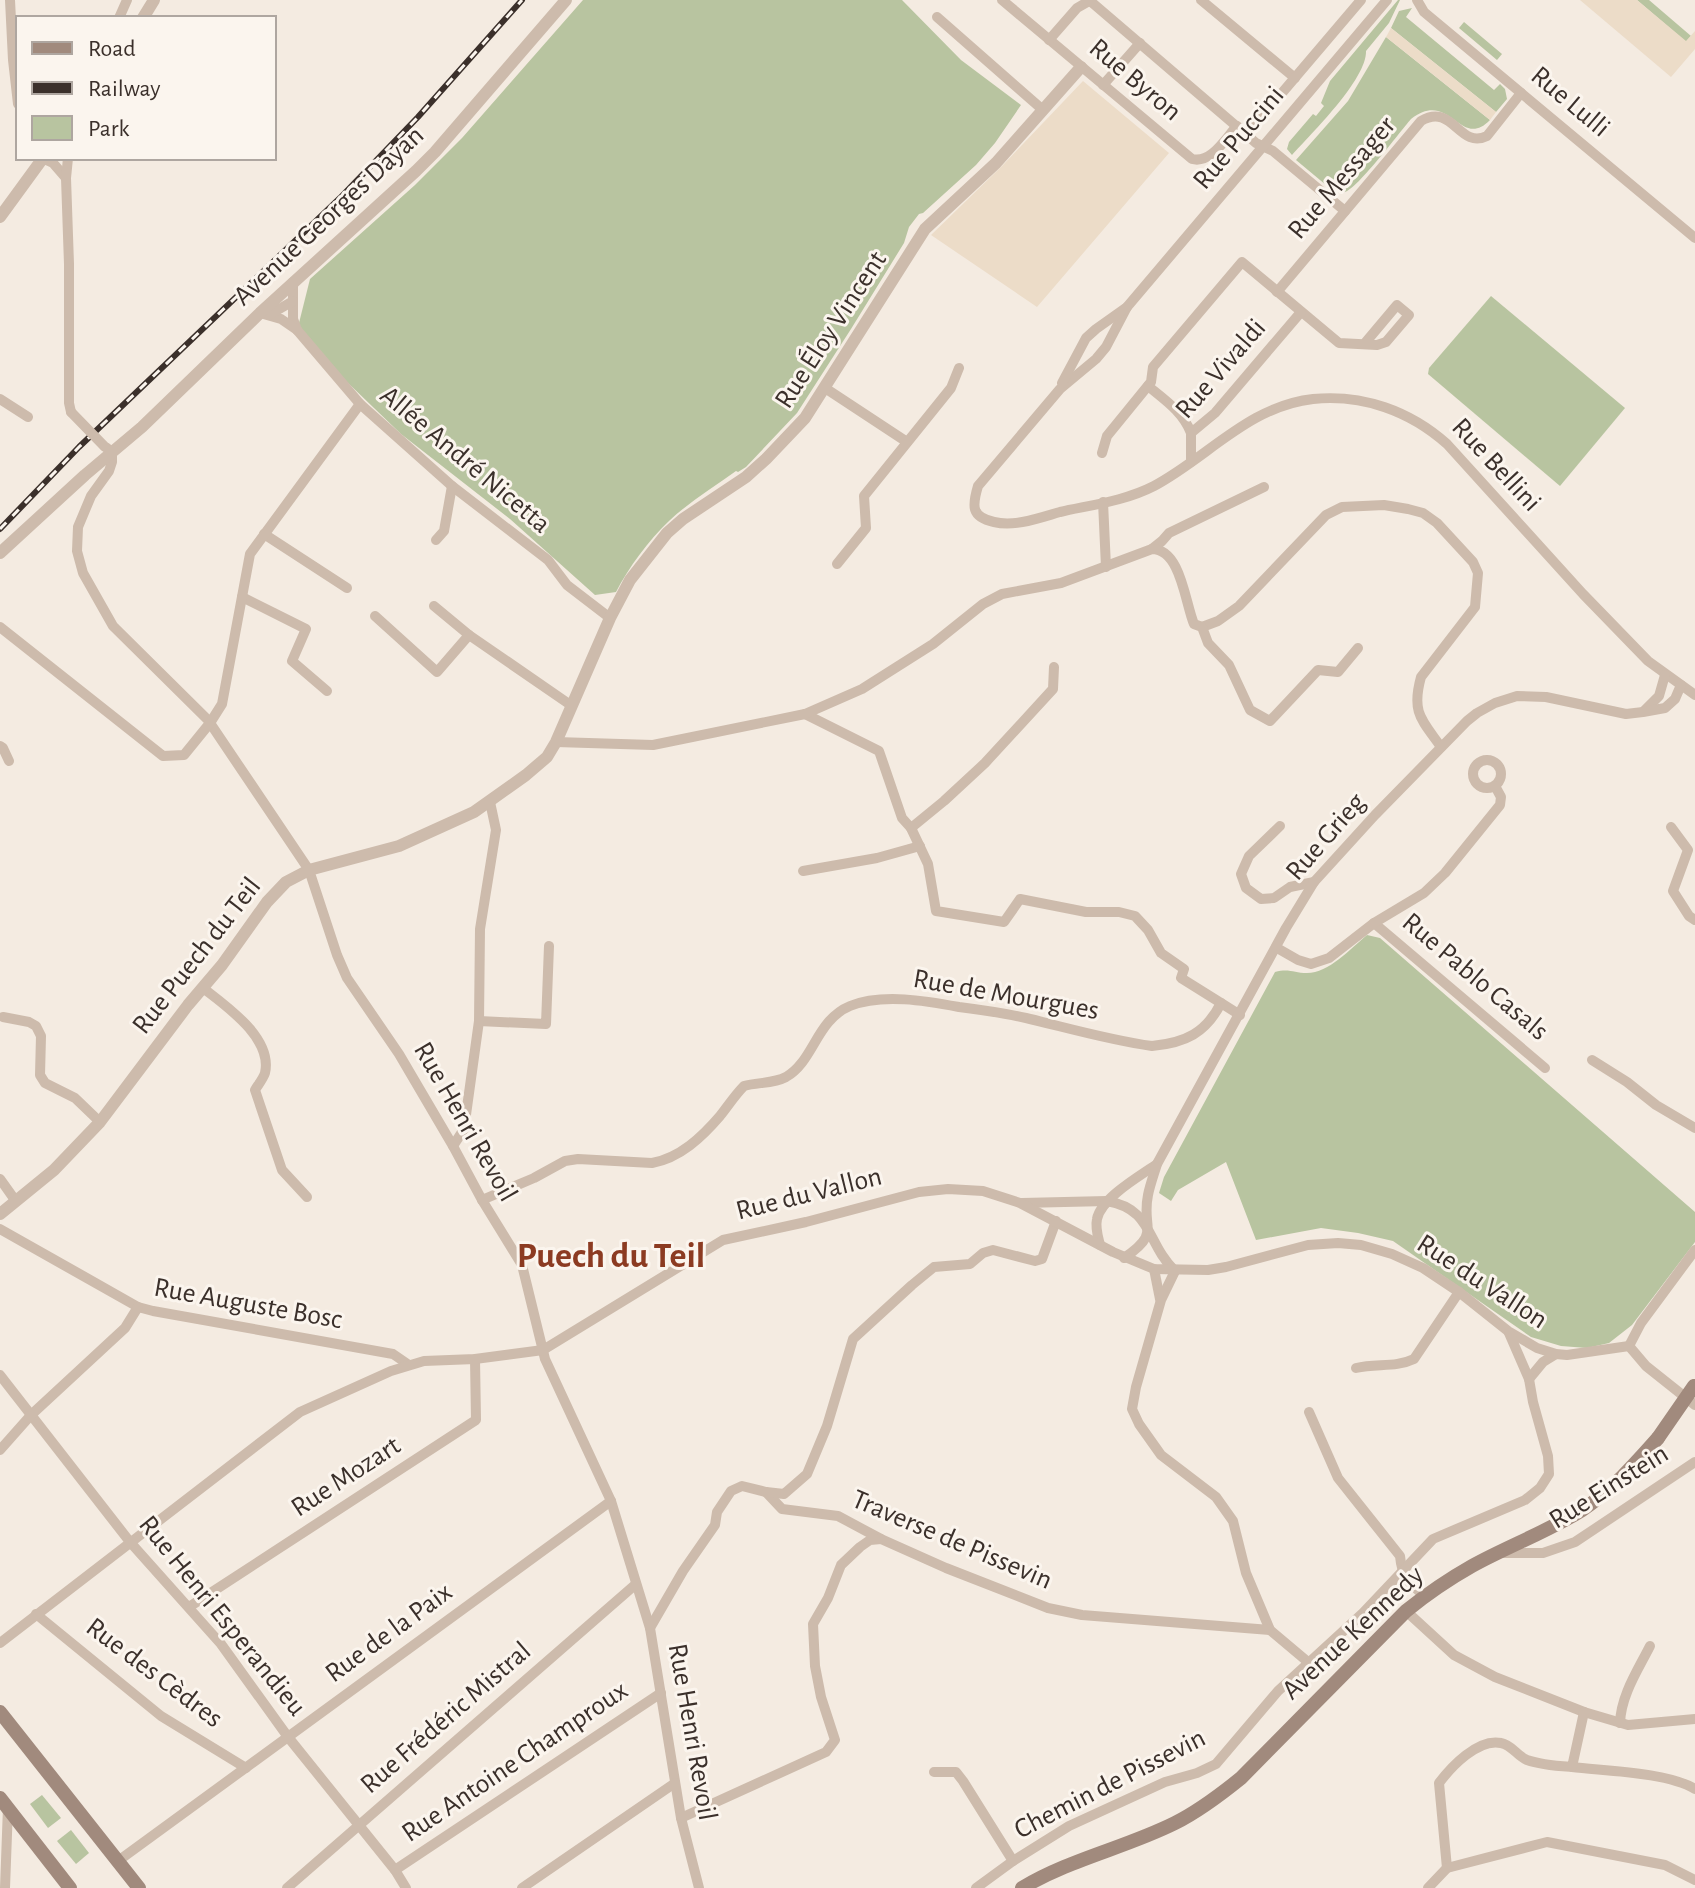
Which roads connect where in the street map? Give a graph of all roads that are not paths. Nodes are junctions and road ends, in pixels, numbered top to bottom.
1 (10, 0) edge
2 (566, 0) edge
3 (1002, 0) edge
4 (1090, 0) edge
5 (1201, 0) edge
6 (1361, 0) edge
7 (1387, 0) edge
8 (1417, 0) edge
9 (937, 17) dead end
10 (1049, 40) junction
11 (1140, 43) junction
12 (1081, 67) junction
13 (1295, 78) junction
14 (1103, 85) junction
15 (16, 86) edge
16 (1521, 93) junction
17 (1043, 110) junction
18 (1237, 126) junction
19 (1247, 134) junction
20 (1263, 146) junction
21 (42, 160) edge
22 (47, 160) edge
23 (68, 160) edge
24 (64, 176) junction
25 (1345, 211) junction
26 (0, 217) edge
27 (1695, 238) edge
28 (293, 282) junction
29 (1277, 292) junction
30 (293, 301) junction
31 (1127, 307) junction
32 (1301, 312) junction
33 (264, 314) junction
34 (297, 330) junction
35 (1365, 343) dead end
36 (959, 368) dead end
37 (1148, 386) junction
38 (825, 388) junction
39 (1060, 389) junction
40 (0, 399) edge
41 (360, 404) junction
42 (28, 417) dead end
43 (1191, 433) junction
44 (907, 442) junction
45 (108, 450) junction
46 (1102, 453) dead end
47 (1191, 462) junction
48 (452, 486) junction
49 (978, 486) joint
50 (1264, 487) dead end
51 (1103, 502) junction
52 (264, 534) junction
53 (436, 540) dead end
54 (1152, 549) junction
55 (0, 553) edge
56 (837, 564) dead end
57 (1106, 567) junction
58 (347, 588) dead end
59 (242, 597) junction
60 (434, 606) dead end
61 (375, 616) dead end
62 (610, 618) junction
63 (0, 627) edge
64 (1202, 627) junction
65 (469, 635) junction
66 (1358, 648) dead end
67 (1054, 667) dead end
68 (1665, 675) junction
69 (1681, 685) junction
70 (327, 691) dead end
71 (1695, 697) edge
72 (572, 706) junction
73 (1665, 708) junction
74 (1643, 712) junction
75 (805, 714) junction
76 (210, 723) junction
77 (556, 742) junction
78 (0, 746) edge
79 (1441, 747) junction
80 (9, 761) dead end
81 (1495, 786) dead end
82 (490, 802) junction
83 (1280, 826) dead end
84 (1671, 827) dead end
85 (911, 828) junction
86 (920, 846) junction
87 (309, 870) junction
88 (803, 871) dead end
89 (1314, 882) junction
90 (1695, 920) edge
91 (1374, 923) junction
92 (549, 946) dead end
93 (1277, 948) junction
94 (203, 988) junction
95 (1221, 1003) junction
96 (1240, 1015) junction
97 (3, 1017) dead end
98 (479, 1021) junction
99 (1592, 1060) dead end
100 (1545, 1068) dead end
101 (100, 1122) junction
102 (1695, 1128) edge
103 (453, 1146) junction
104 (1157, 1164) junction
105 (0, 1179) edge
106 (307, 1197) dead end
107 (15, 1200) junction
108 (482, 1200) junction
109 (1107, 1201) junction
110 (1020, 1203) junction
111 (0, 1214) edge
112 (1056, 1221) junction
113 (0, 1229) edge
114 (1149, 1232) junction
115 (1100, 1245) junction
116 (1695, 1250) edge
117 (1124, 1258) junction
118 (1154, 1269) junction
119 (1175, 1271) junction
120 (1459, 1292) junction
121 (1161, 1300) junction
122 (138, 1307) junction
123 (1508, 1331) junction
124 (1629, 1346) junction
125 (543, 1350) junction
126 (1556, 1354) junction
127 (475, 1359) junction
128 (409, 1365) junction
129 (1356, 1368) dead end
130 (0, 1375) edge
131 (1529, 1379) junction
132 (1695, 1385) edge
133 (1695, 1405) edge
134 (1309, 1412) dead end
135 (31, 1415) junction
136 (0, 1450) edge
137 (1695, 1462) edge
138 (766, 1492) junction
139 (611, 1501) junction
140 (881, 1539) junction
141 (130, 1542) junction
142 (1499, 1553) junction
143 (1401, 1571) junction
144 (636, 1584) junction
145 (1425, 1596) junction
146 (189, 1607) junction
147 (1406, 1611) junction
148 (36, 1614) junction
149 (650, 1628) junction
150 (1270, 1630) junction
151 (0, 1643) edge
152 (1650, 1646) dead end
153 (1308, 1662) junction
154 (661, 1693) junction
155 (0, 1712) edge
156 (1584, 1712) junction
157 (1695, 1719) edge
158 (1620, 1723) junction
159 (288, 1737) junction
160 (1572, 1767) junction
161 (246, 1768) junction
162 (934, 1772) dead end
163 (675, 1783) junction
164 (1695, 1789) edge
165 (4, 1802) edge
166 (681, 1818) junction
167 (359, 1826) junction
168 (118, 1861) junction
169 (1013, 1861) junction
170 (1447, 1868) junction
171 (395, 1870) junction
172 (1695, 1880) edge
173 (5, 1888) edge
174 (70, 1888) edge
175 (139, 1888) edge
176 (287, 1888) edge
177 (406, 1888) edge
178 (522, 1888) edge
179 (699, 1888) edge
180 (976, 1888) edge
181 (1022, 1888) edge
182 (1428, 1888) edge

1 - 15 street
2 - 28 street, Avenue Georges Dayan
3 - 10 street, Rue Byron
4 - 10 street
4 - 11 street
5 - 13 street
6 - 13 street
7 - 20 street, Rue Puccini
8 - 16 street, Rue Lulli
9 - 17 street
10 - 12 street, Rue Byron
11 - 14 street
11 - 18 street
12 - 14 street, Rue Byron
12 - 17 street, Rue Éloy Vincent
13 - 19 street
14 - 18 street, Rue Byron
16 - 25 street, Rue Messager
16 - 27 street, Rue Lulli
17 - 38 street, Rue Éloy Vincent
18 - 19 street
19 - 20 street
20 - 25 street
20 - 31 street, Rue Puccini
21 - 26 street
22 - 24 street
23 - 24 street
24 - 45 street, bridge
25 - 29 street, Rue Messager
28 - 30 street
28 - 33 street, Avenue Georges Dayan
29 - 32 street
29 - 37 street
30 - 33 street
30 - 34 street
31 - 39 street, Rue Puccini
31 - 39 street, Rue Puccini
32 - 35 street
32 - 43 street, Rue Vivaldi
33 - 34 street, Allée André Nicetta
33 - 45 street, Avenue Georges Dayan
34 - 41 street, Allée André Nicetta
36 - 44 street
37 - 43 street
37 - 46 street
38 - 44 street
38 - 62 street, Rue Éloy Vincent
39 - 49 street, Rue Puccini
40 - 42 street
41 - 48 street, Allée André Nicetta
41 - 52 street
43 - 47 street, Rue Vivaldi
44 - 56 street
45 - 55 street, Avenue Georges Dayan
45 - 76 street, Rue Henri Revoil
47 - 51 street, Rue Bellini
47 - 68 street, Rue Bellini
48 - 53 street
48 - 62 street, Allée André Nicetta
49 - 51 street, Rue Bellini
50 - 54 street
51 - 57 street
52 - 58 street
52 - 59 street
54 - 57 street
54 - 64 street
57 - 75 street
59 - 70 street
59 - 76 street
60 - 65 street
61 - 65 street
62 - 72 street, Rue Éloy Vincent
63 - 76 street
64 - 66 street
64 - 79 street
65 - 72 street
67 - 85 street
68 - 69 street, Rue Bellini
68 - 74 street
69 - 71 street, Rue Bellini
69 - 73 street
71 - 73 street, Rue Grieg
72 - 77 street, Rue Éloy Vincent
73 - 74 street, Rue Grieg
74 - 79 street, Rue Grieg
75 - 77 street
75 - 85 street
76 - 87 street, Rue Henri Revoil
77 - 82 street, Rue Puech du Teil
78 - 80 street
79 - 89 street, Rue Grieg
81 - 91 street
82 - 87 street, Rue Puech du Teil
82 - 98 street
83 - 89 street
84 - 90 street
85 - 86 street
86 - 88 street
86 - 95 street
87 - 94 street, Rue Puech du Teil
87 - 103 street, Rue Henri Revoil
89 - 93 street, Rue Grieg
91 - 93 street
91 - 100 street, Rue Pablo Casals
92 - 98 street
93 - 96 street, Rue Grieg
94 - 101 street, Rue Puech du Teil
94 - 106 street
95 - 96 street
95 - 108 street, Rue de Mourgues
96 - 104 street, Rue Grieg
97 - 101 street
98 - 103 street
99 - 102 street
101 - 107 street, Rue Puech du Teil
103 - 108 street, Rue Henri Revoil
104 - 109 street, Rue Grieg
104 - 114 street, Rue Grieg
105 - 107 street
107 - 111 street, Rue Puech du Teil
108 - 125 street, Rue Henri Revoil
109 - 110 street, Rue du Vallon
109 - 114 street, Rue du Vallon
109 - 115 street
110 - 112 street, Rue du Vallon
110 - 125 street, Rue du Vallon
112 - 115 street, Rue du Vallon
112 - 138 street
113 - 122 street
114 - 117 street
114 - 119 street, Rue du Vallon
115 - 117 street, Rue du Vallon
116 - 124 street
117 - 118 street, Rue du Vallon
118 - 119 street, Rue du Vallon
118 - 121 street
119 - 120 street, Rue du Vallon
119 - 121 street
120 - 123 street, Rue du Vallon
120 - 129 street
121 - 150 street
122 - 128 street, Rue Auguste Bosc
122 - 135 street, Rue Auguste Bosc
123 - 126 street, Rue du Vallon
123 - 131 street, Chemin de Pissevin
124 - 126 street, Rue du Vallon
124 - 133 street
125 - 127 street, Rue Auguste Bosc
125 - 139 street, Rue Henri Revoil
126 - 131 street
127 - 128 street, Rue Auguste Bosc
127 - 146 street, Rue Mozart
128 - 141 street
130 - 135 street, Rue Henri Esperandieu
131 - 143 street, Chemin de Pissevin
132 - 142 main road, Avenue Kennedy, bridge
134 - 143 street
135 - 136 street, Rue Auguste Bosc
135 - 141 street, Rue Henri Esperandieu
137 - 142 street, Rue Einstein
138 - 140 street, Traverse de Pissevin
138 - 149 street
139 - 144 street, Rue Henri Revoil
139 - 159 street, Rue de la Paix
140 - 150 street, Traverse de Pissevin
140 - 166 street
141 - 146 street, Rue Henri Esperandieu
141 - 148 street
142 - 145 main road, Avenue Kennedy
143 - 145 street
143 - 153 street, Chemin de Pissevin
144 - 149 street, Rue Henri Revoil
144 - 167 street, Rue Frédéric Mistral
145 - 147 main road, Avenue Kennedy
146 - 159 street, Rue Henri Esperandieu
147 - 156 street
147 - 181 main road, Avenue Kennedy
148 - 151 street
148 - 161 street, Rue des Cèdres
149 - 154 street, Rue Henri Revoil
150 - 153 street
152 - 158 street
153 - 169 street, Chemin de Pissevin
154 - 163 street, Rue Henri Revoil
154 - 171 street, Rue Antoine Champroux
155 - 168 main road
156 - 158 street
156 - 160 street
157 - 158 street
159 - 161 street, Rue de la Paix
159 - 167 street, Rue Henri Esperandieu
160 - 164 street
160 - 170 street
161 - 168 street, Rue de la Paix
162 - 169 street
163 - 166 street, Rue Henri Revoil
163 - 178 street
165 - 173 street
165 - 174 main road
166 - 179 street, Rue Henri Revoil
167 - 171 street, Rue Henri Esperandieu
167 - 176 street, Rue Frédéric Mistral
168 - 175 main road
169 - 180 street, Chemin de Pissevin
170 - 172 street
170 - 182 street
171 - 177 street, Rue Henri Esperandieu

